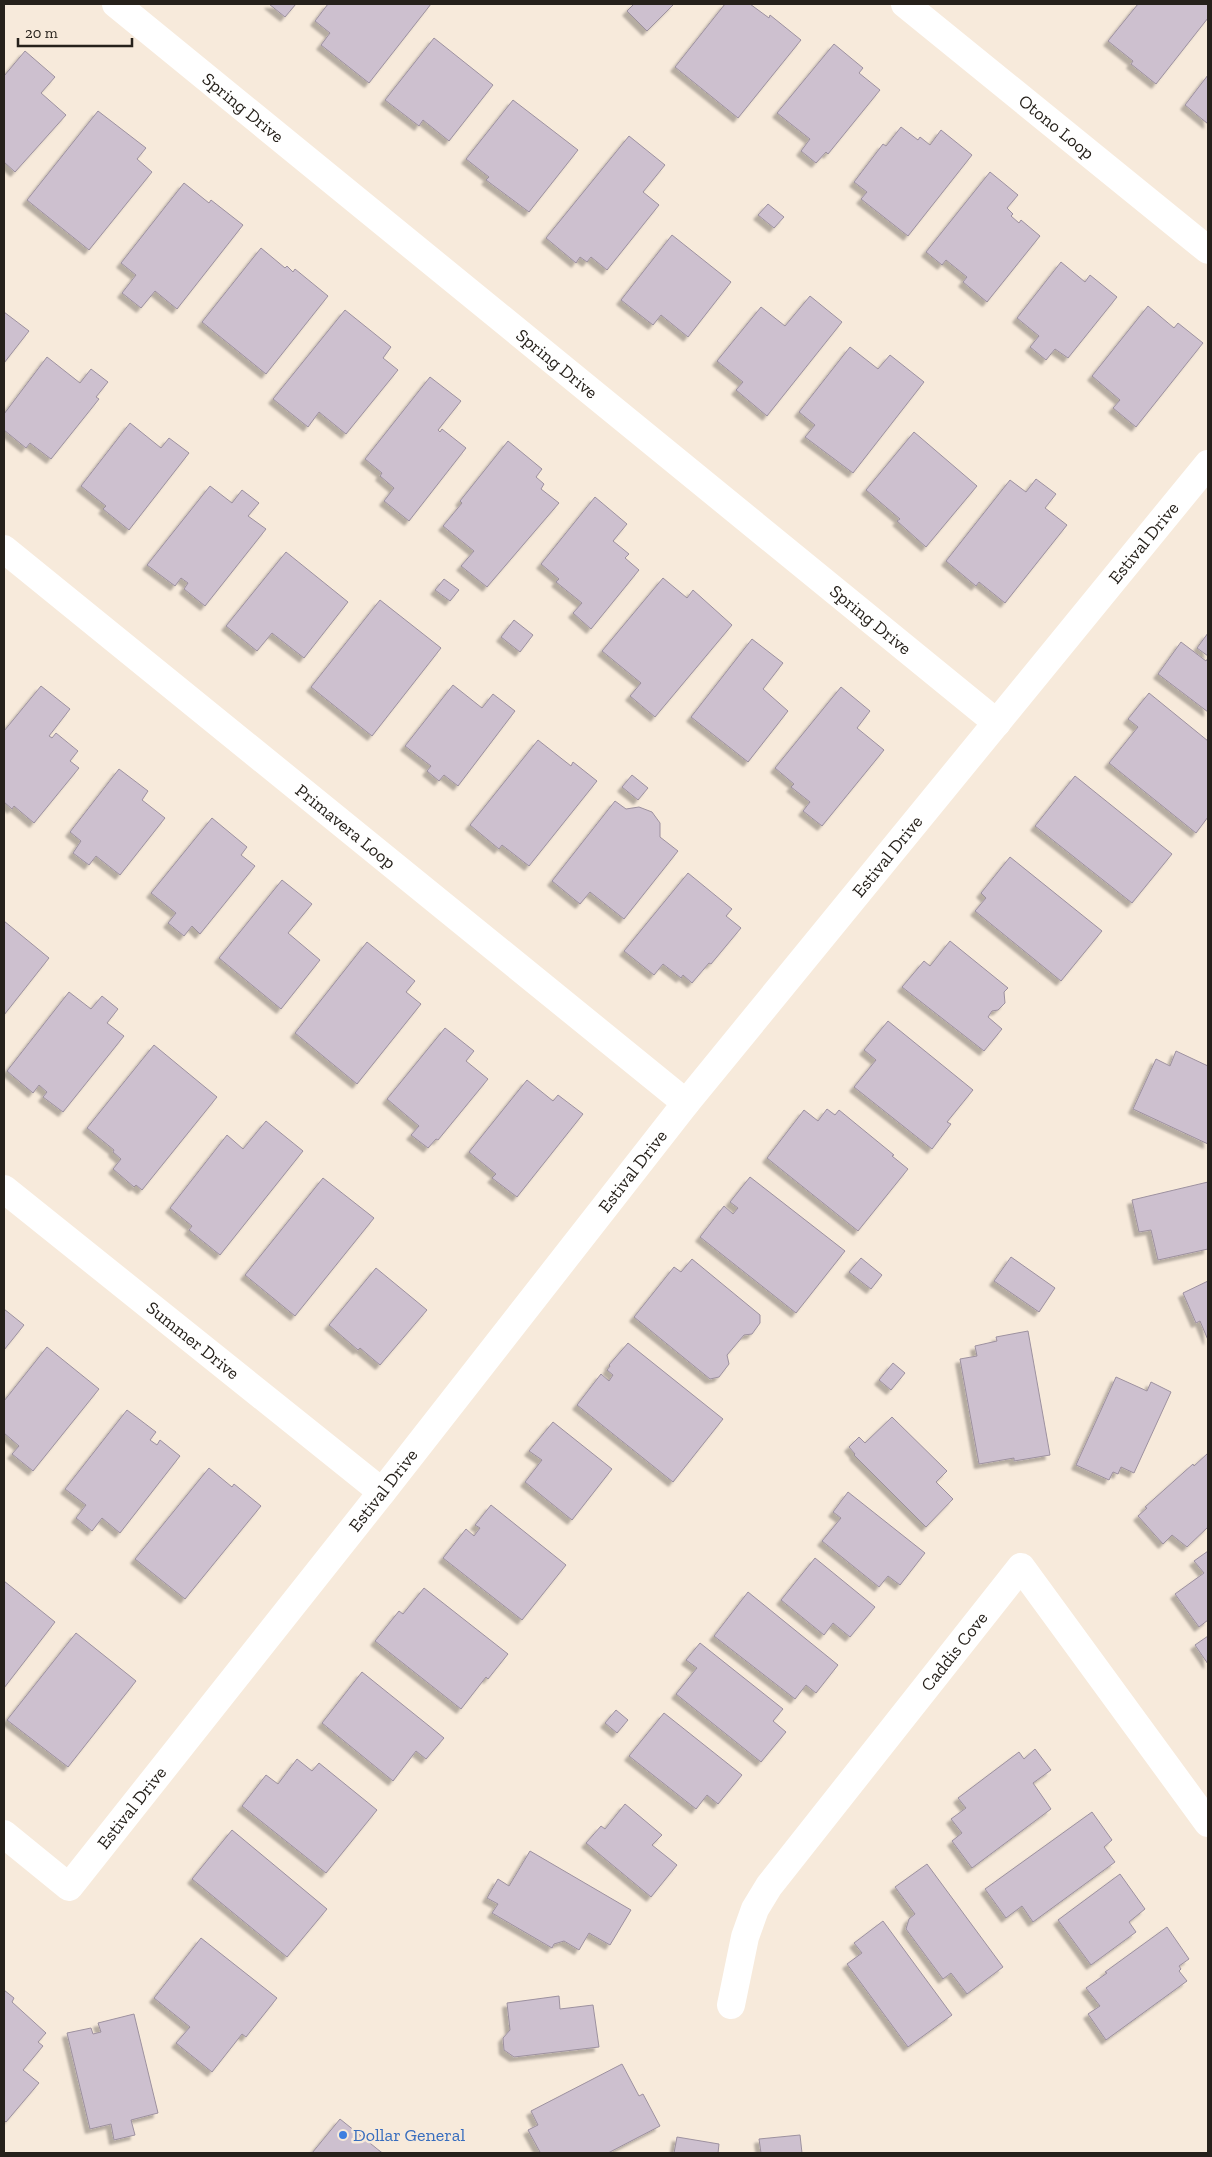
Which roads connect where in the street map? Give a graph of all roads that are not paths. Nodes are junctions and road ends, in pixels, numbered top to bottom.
1 (116, 4) edge
2 (905, 4) edge
3 (1208, 250) edge
4 (1208, 464) edge
5 (4, 549) edge
6 (997, 723) junction
7 (686, 1104) junction
8 (4, 1189) edge
9 (382, 1492) junction
10 (1208, 1824) edge
11 (4, 1834) edge
12 (731, 2005) dead end

1 - 6 street, Spring Drive
2 - 3 street, Otono Loop
4 - 6 street, Estival Drive
5 - 7 street, Primavera Loop
6 - 7 street, Estival Drive
7 - 9 street, Estival Drive
8 - 9 street, Summer Drive
9 - 11 street, Estival Drive
10 - 12 street, Caddis Cove

